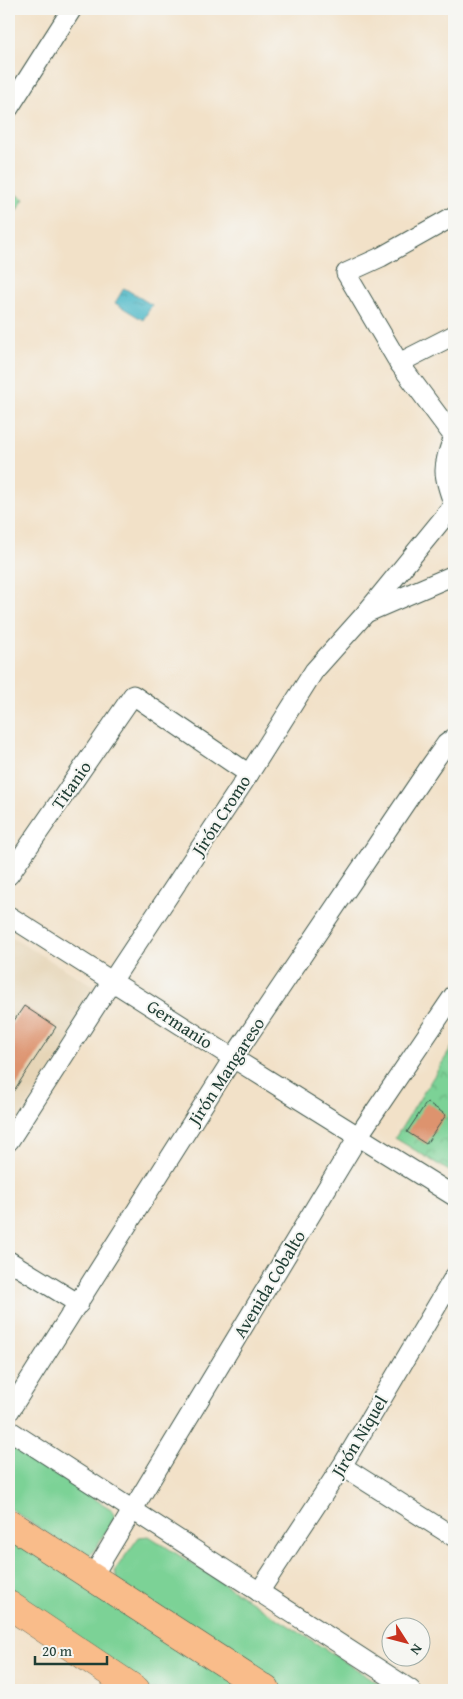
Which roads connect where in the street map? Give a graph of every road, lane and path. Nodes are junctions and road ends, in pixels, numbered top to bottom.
1 (72, 9) edge
2 (9, 108) edge
3 (454, 216) edge
4 (454, 335) edge
5 (399, 363) junction
6 (454, 437) edge
7 (454, 505) edge
8 (454, 575) edge
9 (365, 614) junction
10 (454, 738) edge
11 (249, 774) junction
12 (9, 875) edge
13 (9, 916) edge
14 (112, 981) junction
15 (454, 995) edge
16 (233, 1058) junction
17 (359, 1135) junction
18 (9, 1141) edge
19 (454, 1196) edge
20 (9, 1261) edge
21 (454, 1276) edge
22 (79, 1304) junction
23 (9, 1412) edge
24 (9, 1430) edge
25 (9, 1458) edge
26 (17, 1463) dead end
27 (342, 1466) junction
28 (132, 1510) junction
29 (9, 1523) edge
30 (454, 1537) edge
31 (92, 1577) junction
32 (259, 1592) junction
33 (9, 1605) edge
34 (136, 1690) edge
35 (266, 1690) edge
36 (410, 1690) edge

1 - 2 street
3 - 5 street
4 - 5 street
5 - 6 street
6 - 7 street
7 - 9 street, Jirón Cromo
8 - 9 street
9 - 11 street, Jirón Cromo
10 - 16 street, Jirón Mangareso
11 - 12 street, Titanio
11 - 14 street, Jirón Cromo
13 - 14 street, Germanio
14 - 16 street, Germanio
14 - 18 street, Jirón Cromo
15 - 17 street, Avenida Cobalto
16 - 17 street, Germanio
16 - 22 street, Jirón Mangareso
17 - 19 street, Germanio
17 - 28 street, Avenida Cobalto
20 - 22 street
21 - 27 street, Jirón Niquel
22 - 23 street, Jirón Mangareso
24 - 28 street
25 - 26 path
27 - 30 street
27 - 32 street, Jirón Niquel
28 - 31 street, Avenida Cobalto
28 - 32 street
29 - 31 main road
31 - 35 main road
32 - 36 street
33 - 34 main road

